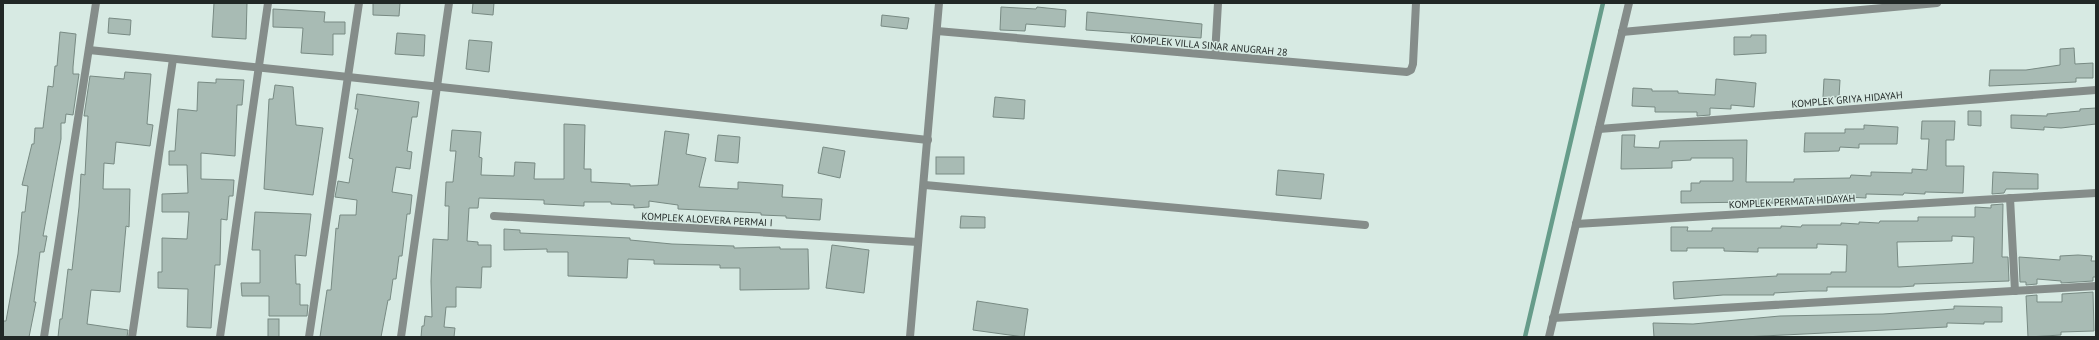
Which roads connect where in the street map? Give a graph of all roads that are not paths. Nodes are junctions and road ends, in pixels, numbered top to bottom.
1 (96, 3) edge
2 (268, 3) edge
3 (359, 3) edge
4 (449, 3) edge
5 (939, 3) edge
6 (1218, 3) edge
7 (1416, 3) edge
8 (1629, 3) edge
9 (1937, 3) edge
10 (937, 31) junction
11 (1622, 32) junction
12 (89, 50) junction
13 (1215, 55) junction
14 (173, 59) junction
15 (258, 67) junction
16 (349, 76) junction
17 (438, 88) junction
18 (2096, 90) edge
19 (1599, 129) junction
20 (928, 140) junction
21 (924, 185) junction
22 (2096, 193) edge
23 (2010, 198) junction
24 (494, 216) dead end
25 (1576, 224) junction
26 (1365, 225) dead end
27 (918, 242) junction
28 (2096, 286) edge
29 (2015, 291) junction
30 (1553, 318) junction
31 (44, 337) edge
32 (132, 337) edge
33 (220, 337) edge
34 (309, 337) edge
35 (401, 337) edge
36 (910, 337) edge
37 (1549, 337) edge

1 - 12 street
2 - 15 street
3 - 16 street
4 - 17 street
5 - 10 street
6 - 13 street
7 - 13 street, KOMPLEK VILLA SINAR ANUGRAH 28
8 - 11 street
9 - 11 street
10 - 13 street, KOMPLEK VILLA SINAR ANUGRAH 28
10 - 20 street
11 - 19 street
12 - 14 street
12 - 31 street
14 - 15 street
14 - 32 street
15 - 16 street
15 - 33 street
16 - 17 street
16 - 34 street
17 - 20 street
17 - 35 street
18 - 19 street, KOMPLEK GRIYA HIDAYAH
19 - 25 street
20 - 21 street
21 - 26 street
21 - 27 street
22 - 23 street, KOMPLEK PERMATA HIDAYAH
23 - 25 street, KOMPLEK PERMATA HIDAYAH
23 - 29 street
24 - 27 street, KOMPLEK ALOEVERA PERMAI I
25 - 30 street
27 - 36 street
28 - 29 street
29 - 30 street
30 - 37 street

